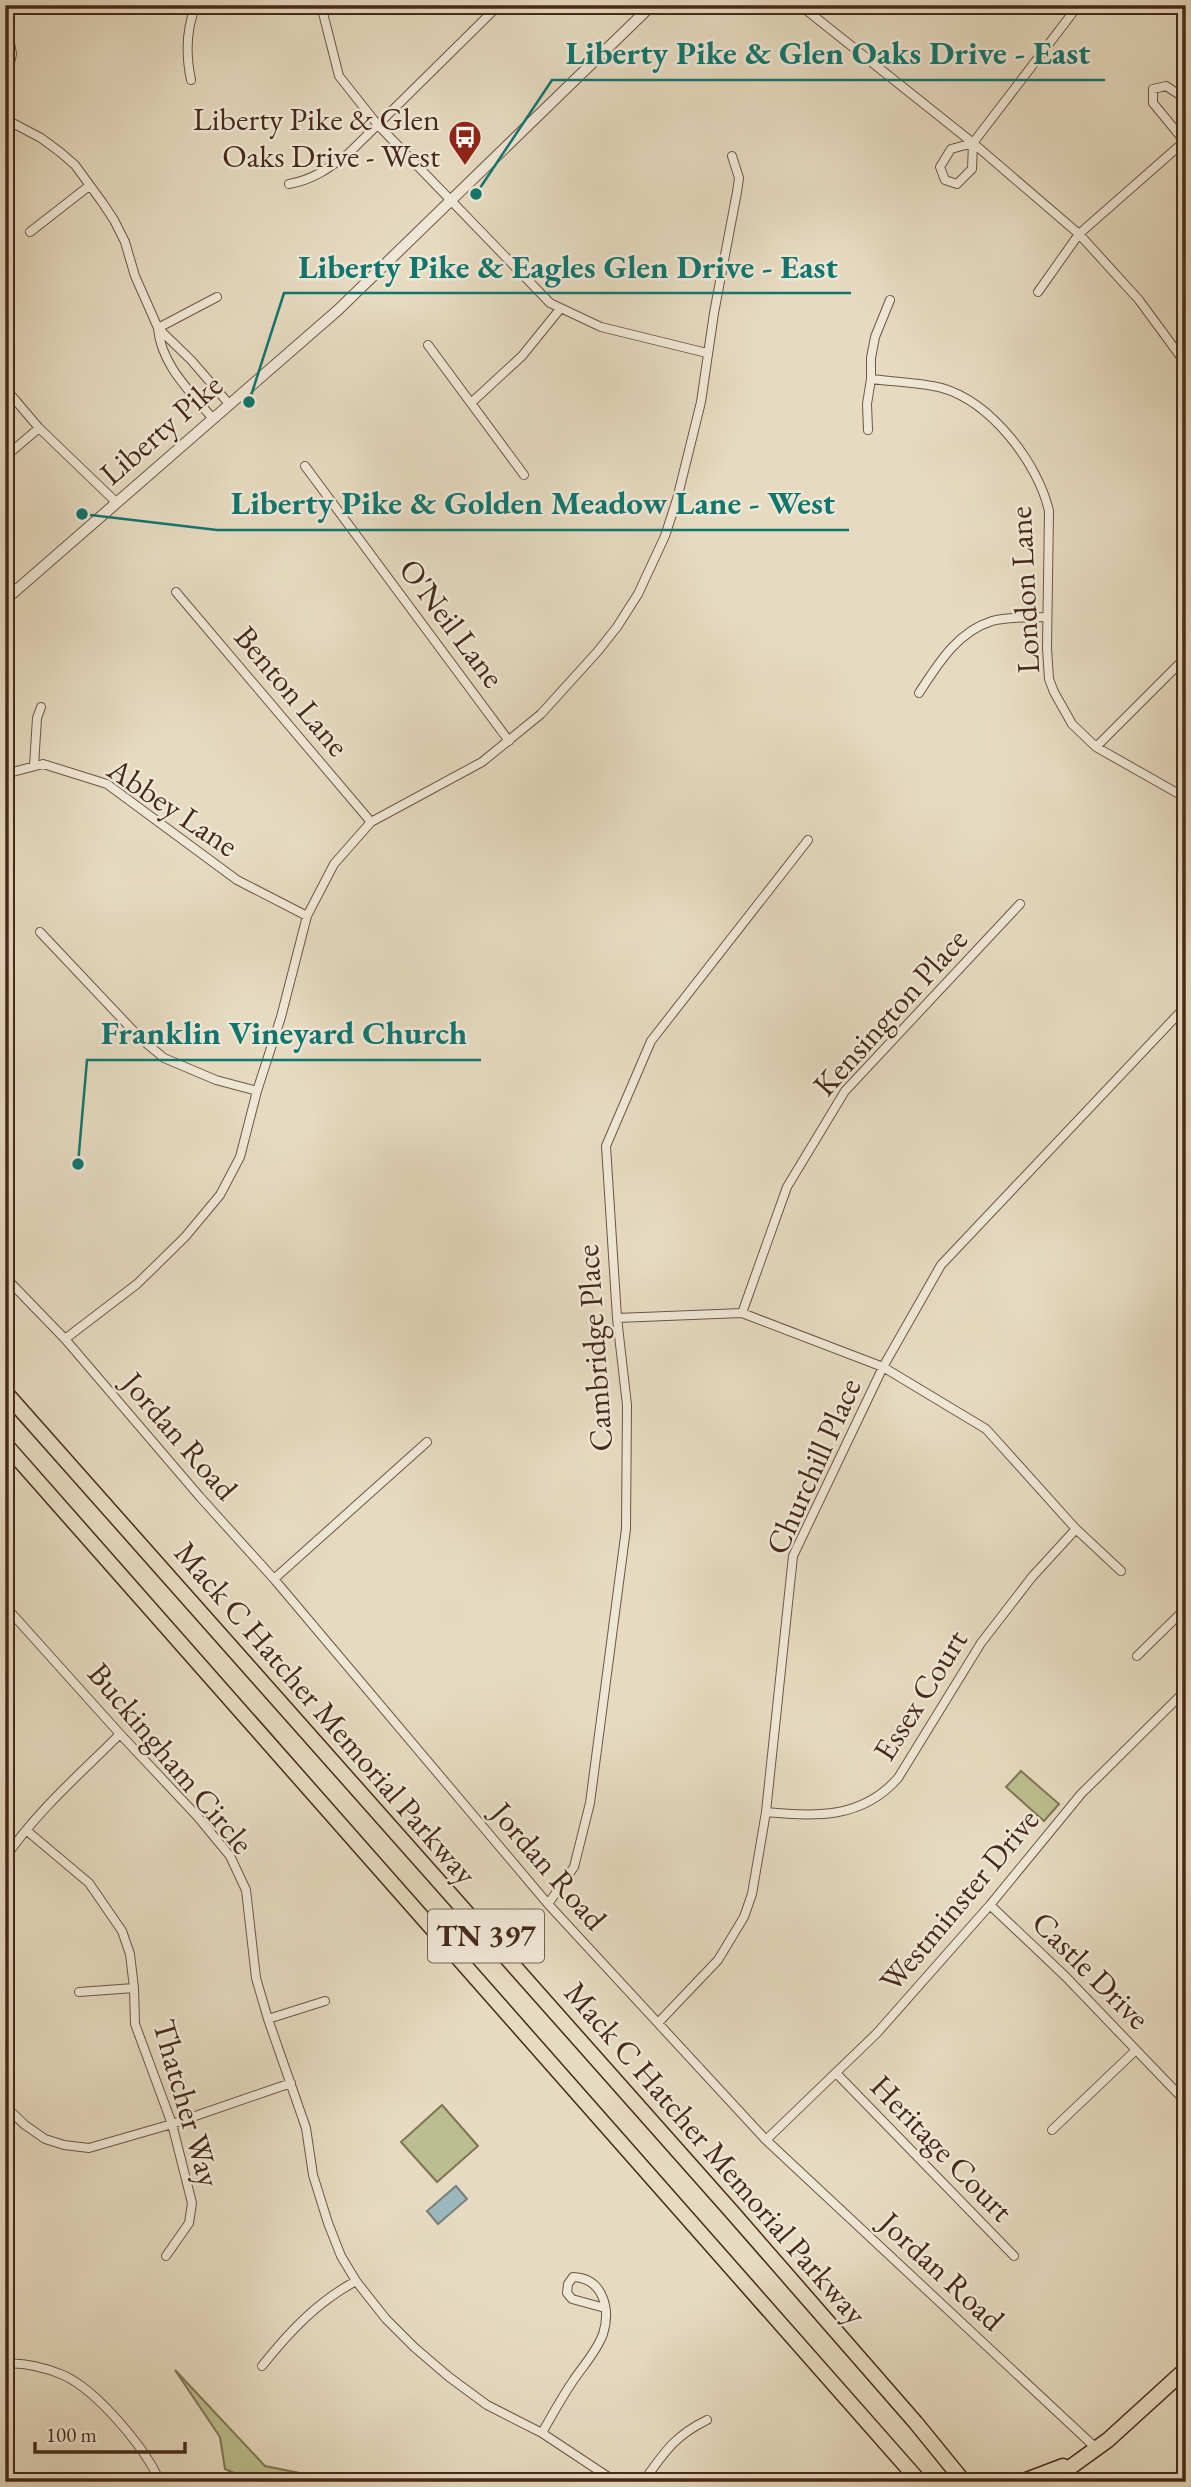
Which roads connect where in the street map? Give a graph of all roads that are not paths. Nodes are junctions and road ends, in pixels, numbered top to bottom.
1 (196, 5) edge
2 (321, 5) edge
3 (499, 5) edge
4 (652, 5) edge
5 (800, 5) edge
6 (1074, 10) dead end
7 (5, 16) edge
8 (191, 80) dead end
9 (5, 85) edge
10 (1186, 99) edge
11 (5, 118) edge
12 (377, 124) junction
13 (1185, 142) edge
14 (973, 143) junction
15 (732, 156) dead end
16 (289, 184) dead end
17 (89, 186) junction
18 (451, 202) junction
19 (30, 232) dead end
20 (1079, 234) junction
21 (1038, 292) dead end
22 (217, 297) dead end
23 (890, 300) dead end
24 (560, 309) junction
25 (158, 328) junction
26 (428, 345) dead end
27 (707, 354) junction
28 (1186, 364) edge
29 (871, 379) junction
30 (5, 388) edge
31 (471, 403) junction
32 (230, 405) junction
33 (213, 419) junction
34 (39, 428) junction
35 (868, 430) dead end
36 (5, 457) edge
37 (305, 466) dead end
38 (524, 475) dead end
39 (116, 502) junction
40 (176, 592) dead end
41 (5, 600) edge
42 (1047, 617) junction
43 (1185, 658) edge
44 (919, 693) dead end
45 (41, 707) dead end
46 (509, 741) junction
47 (1096, 747) junction
48 (34, 766) junction
49 (5, 774) edge
50 (1186, 798) edge
51 (372, 822) junction
52 (808, 840) dead end
53 (1020, 904) dead end
54 (307, 916) junction
55 (40, 932) dead end
56 (1186, 1006) edge
57 (257, 1091) junction
58 (5, 1277) edge
59 (742, 1314) junction
60 (617, 1318) junction
61 (65, 1339) junction
62 (883, 1367) junction
63 (5, 1392) edge
64 (427, 1442) dead end
65 (5, 1444) edge
66 (1076, 1529) junction
67 (1121, 1572) dead end
68 (274, 1579) junction
69 (5, 1606) edge
70 (1186, 1608) edge
71 (1137, 1656) dead end
72 (1186, 1690) edge
73 (120, 1734) junction
74 (766, 1812) junction
75 (26, 1830) junction
76 (5, 1857) edge
77 (548, 1904) junction
78 (990, 1905) junction
79 (135, 1987) junction
80 (79, 1993) dead end
81 (325, 2001) dead end
82 (268, 2019) junction
83 (658, 2023) junction
84 (1136, 2050) junction
85 (836, 2073) junction
86 (291, 2083) junction
87 (1186, 2102) edge
88 (5, 2106) edge
89 (172, 2124) junction
90 (1052, 2130) dead end
91 (766, 2140) junction
92 (166, 2256) dead end
93 (1014, 2256) dead end
94 (356, 2281) junction
95 (605, 2308) junction
96 (5, 2364) edge
97 (262, 2366) dead end
98 (1186, 2369) edge
99 (845, 2396) junction
100 (707, 2420) dead end
101 (541, 2433) junction
102 (1097, 2449) junction
103 (1081, 2460) junction
104 (966, 2480) edge
105 (160, 2482) edge
106 (616, 2482) edge
107 (643, 2482) edge
108 (911, 2482) edge
109 (920, 2482) edge
110 (1021, 2482) edge
111 (1050, 2482) edge
112 (1063, 2482) edge

1 - 8 street
2 - 12 street
3 - 12 street
4 - 18 street, Liberty Pike
5 - 14 street
6 - 14 street
7 - 9 street
10 - 13 street
11 - 17 street
12 - 16 street
12 - 18 street
13 - 20 street
14 - 14 street
14 - 20 street
15 - 27 street
17 - 19 street
17 - 25 street
18 - 24 street
18 - 32 street, Liberty Pike
20 - 21 street
20 - 28 street
22 - 25 street
23 - 29 street
24 - 27 street
24 - 31 street
25 - 32 street
25 - 33 street
26 - 31 street
27 - 46 street
29 - 35 street
29 - 42 street, London Lane
30 - 34 street
31 - 38 street
32 - 33 street, Liberty Pike
33 - 39 street, Liberty Pike
34 - 36 street
34 - 39 street
37 - 46 street, O'Neil Lane
39 - 41 street, Liberty Pike
40 - 51 street, Benton Lane
42 - 44 street
42 - 47 street, London Lane
43 - 47 street
45 - 48 street
46 - 51 street
47 - 50 street, London Lane
48 - 49 street, Abbey Lane
48 - 54 street, Abbey Lane
51 - 54 street
52 - 60 street, Cambridge Place
53 - 59 street, Kensington Place
54 - 57 street
55 - 57 street
56 - 62 street, Churchill Place
57 - 61 street
58 - 61 street, Jordan Road
59 - 60 street
59 - 62 street
60 - 77 street, Cambridge Place
61 - 68 street, Jordan Road
62 - 66 street
62 - 74 street, Churchill Place
63 - 104 highway, Mack C Hatcher Memorial Parkway / TN 397
64 - 68 street
65 - 99 highway, Mack C Hatcher Memorial Parkway / TN 397
66 - 67 street
66 - 74 street, Essex Court
68 - 77 street, Jordan Road
69 - 73 street, Buckingham Circle
70 - 71 street
72 - 78 street, Westminster Drive
73 - 75 street
73 - 82 street, Buckingham Circle
74 - 83 street, Churchill Place
75 - 76 street
75 - 79 street, Thatcher Way
77 - 83 street, Jordan Road
78 - 84 street, Castle Drive
78 - 85 street, Westminster Drive
79 - 80 street
79 - 89 street, Thatcher Way
81 - 82 street
82 - 86 street, Buckingham Circle
83 - 91 street, Jordan Road
84 - 87 street, Castle Drive
84 - 90 street
85 - 91 street, Westminster Drive
85 - 93 street, Heritage Court
86 - 89 street
86 - 94 street, Buckingham Circle
88 - 89 street
89 - 92 street, Thatcher Way
91 - 102 street, Jordan Road
94 - 97 street
94 - 101 street, Buckingham Circle
95 - 95 street
95 - 101 street
96 - 105 street
98 - 102 highway
99 - 108 highway
99 - 109 highway, Mack C Hatcher Memorial Parkway / TN 397
100 - 107 street
101 - 106 street, Buckingham Circle
102 - 103 highway
102 - 112 highway
103 - 110 highway
103 - 111 highway

